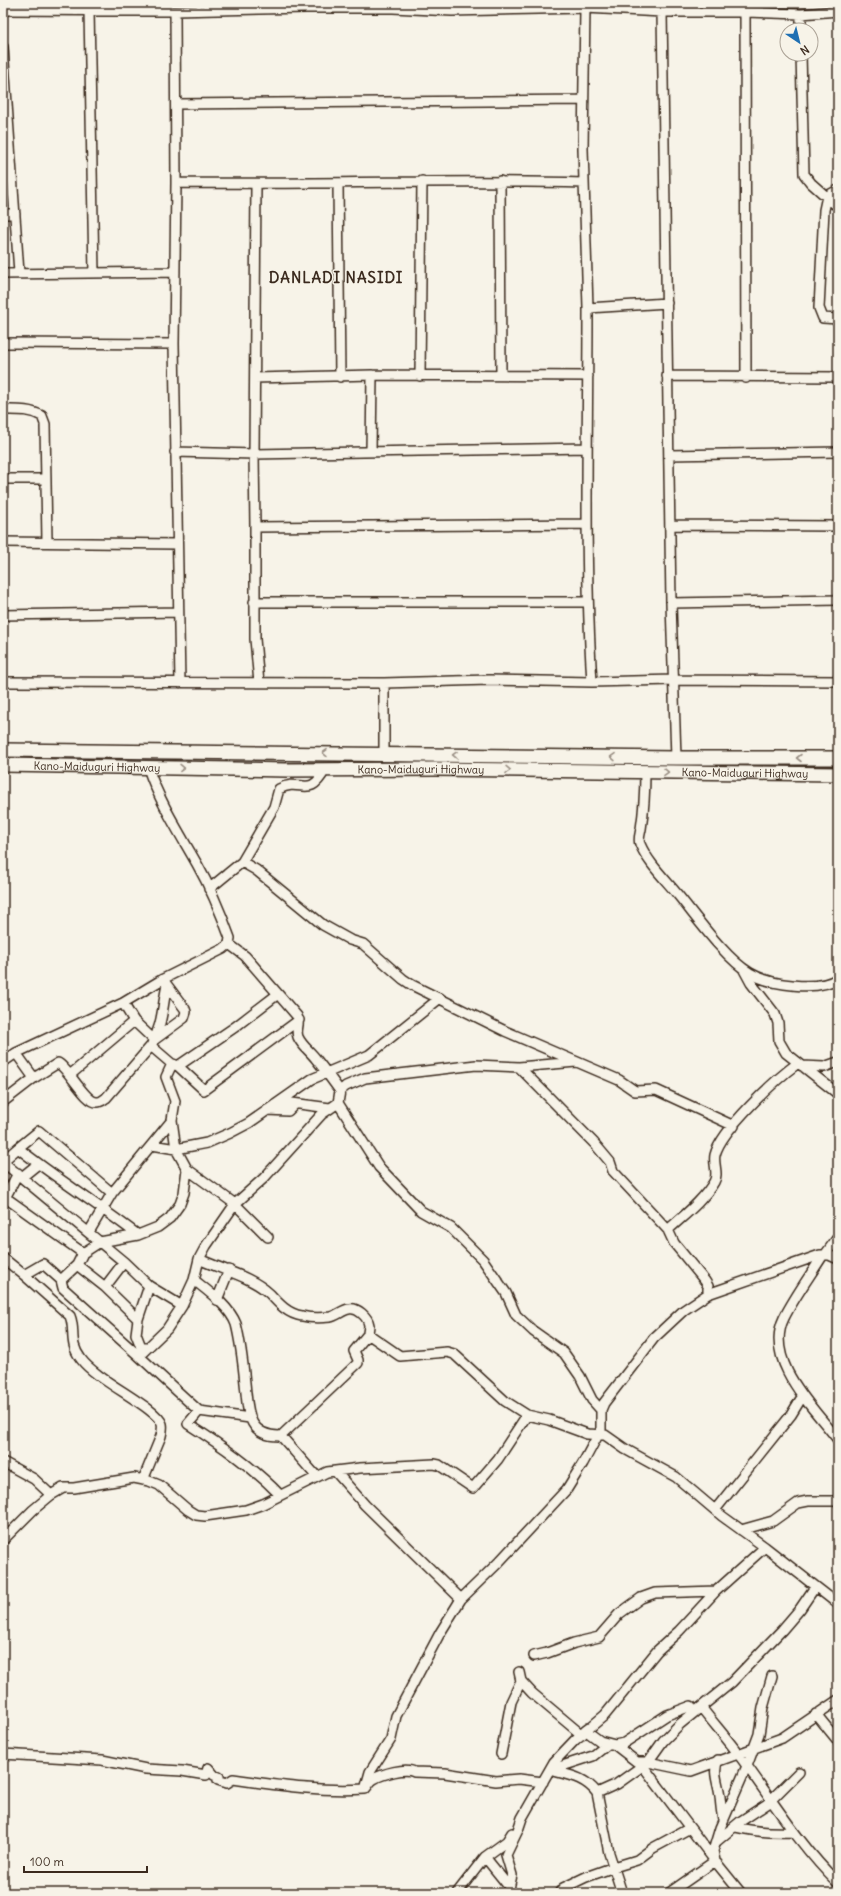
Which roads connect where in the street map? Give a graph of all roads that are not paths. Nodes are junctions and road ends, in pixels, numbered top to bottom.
1 (677, 3) edge
2 (306, 5) edge
3 (255, 6) edge
4 (558, 6) edge
5 (452, 7) edge
6 (9, 8) edge
7 (585, 8) junction
8 (730, 8) edge
9 (89, 11) junction
10 (175, 11) junction
11 (838, 11) edge
12 (662, 12) junction
13 (683, 12) junction
14 (745, 12) junction
15 (801, 14) junction
16 (801, 22) edge
17 (3, 46) edge
18 (802, 62) edge
19 (583, 100) junction
20 (176, 104) junction
21 (422, 181) junction
22 (500, 181) junction
23 (176, 183) junction
24 (256, 184) junction
25 (338, 184) junction
26 (584, 184) junction
27 (838, 190) edge
28 (827, 196) junction
29 (838, 207) edge
30 (3, 214) edge
31 (15, 214) junction
32 (175, 272) junction
33 (19, 273) junction
34 (94, 273) junction
35 (3, 274) edge
36 (667, 303) junction
37 (588, 308) junction
38 (838, 319) edge
39 (3, 343) edge
40 (174, 344) junction
41 (372, 375) junction
42 (501, 375) junction
43 (420, 376) junction
44 (588, 376) junction
45 (667, 376) junction
46 (340, 377) junction
47 (838, 377) edge
48 (255, 378) junction
49 (746, 378) junction
50 (3, 410) edge
51 (587, 448) junction
52 (175, 452) junction
53 (371, 452) junction
54 (838, 452) edge
55 (254, 454) junction
56 (669, 455) junction
57 (3, 479) edge
58 (45, 479) junction
59 (586, 524) junction
60 (670, 525) junction
61 (838, 526) edge
62 (256, 527) junction
63 (3, 542) edge
64 (47, 542) junction
65 (176, 544) junction
66 (838, 600) edge
67 (254, 602) junction
68 (587, 602) junction
69 (670, 603) junction
70 (178, 612) junction
71 (3, 615) edge
72 (674, 680) junction
73 (838, 681) edge
74 (3, 682) edge
75 (592, 682) junction
76 (180, 683) junction
77 (259, 683) junction
78 (384, 683) junction
79 (3, 750) edge
80 (384, 754) junction
81 (676, 758) junction
82 (838, 758) edge
83 (3, 765) edge
84 (148, 768) junction
85 (325, 770) junction
86 (645, 771) junction
87 (838, 774) edge
88 (242, 862) junction
89 (209, 889) junction
90 (228, 944) junction
91 (743, 969) junction
92 (838, 978) edge
93 (165, 982) junction
94 (278, 994) junction
95 (440, 998) junction
96 (123, 1003) junction
97 (299, 1020) junction
98 (134, 1021) junction
99 (153, 1043) junction
100 (16, 1053) junction
101 (3, 1062) edge
102 (576, 1062) junction
103 (838, 1062) edge
104 (175, 1065) junction
105 (800, 1065) junction
106 (519, 1067) junction
107 (327, 1073) junction
108 (70, 1075) junction
109 (34, 1078) junction
110 (340, 1091) junction
111 (838, 1094) edge
112 (3, 1102) edge
113 (334, 1105) junction
114 (266, 1111) junction
115 (172, 1120) junction
116 (734, 1126) junction
117 (152, 1145) junction
118 (18, 1148) junction
119 (176, 1149) junction
120 (3, 1162) edge
121 (38, 1164) junction
122 (187, 1169) junction
123 (20, 1175) junction
124 (112, 1192) junction
125 (4, 1201) edge
126 (234, 1204) junction
127 (102, 1207) junction
128 (668, 1230) junction
129 (88, 1232) junction
130 (138, 1235) junction
131 (268, 1237) dead end
132 (838, 1237) edge
133 (100, 1242) junction
134 (82, 1253) junction
135 (824, 1255) junction
136 (199, 1259) junction
137 (838, 1260) edge
138 (4, 1261) edge
139 (124, 1262) junction
140 (77, 1265) junction
141 (229, 1270) junction
142 (24, 1275) junction
143 (61, 1280) junction
144 (194, 1280) junction
145 (104, 1286) junction
146 (149, 1286) junction
147 (708, 1294) junction
148 (217, 1300) junction
149 (182, 1306) junction
150 (138, 1319) junction
151 (368, 1334) junction
152 (141, 1354) junction
153 (802, 1397) junction
154 (601, 1410) junction
155 (199, 1411) junction
156 (527, 1415) junction
157 (250, 1418) junction
158 (599, 1435) junction
159 (281, 1436) junction
160 (838, 1440) edge
161 (3, 1462) edge
162 (335, 1471) junction
163 (317, 1477) junction
164 (143, 1480) junction
165 (51, 1495) junction
166 (280, 1496) junction
167 (838, 1501) edge
168 (714, 1510) junction
169 (741, 1530) junction
170 (3, 1540) edge
171 (765, 1547) junction
172 (815, 1587) junction
173 (716, 1591) junction
174 (461, 1599) junction
175 (838, 1604) edge
176 (534, 1656) dead end
177 (772, 1676) dead end
178 (838, 1700) edge
179 (696, 1706) junction
180 (816, 1714) junction
181 (587, 1730) junction
182 (838, 1741) edge
183 (612, 1744) junction
184 (754, 1748) junction
185 (738, 1753) junction
186 (3, 1754) edge
187 (501, 1754) dead end
188 (718, 1760) junction
189 (643, 1763) junction
190 (748, 1766) junction
191 (550, 1770) junction
192 (799, 1772) dead end
193 (543, 1782) junction
194 (365, 1789) junction
195 (597, 1793) junction
196 (771, 1800) junction
197 (723, 1819) junction
198 (519, 1824) junction
199 (734, 1827) junction
200 (690, 1828) junction
201 (794, 1832) junction
202 (717, 1841) junction
203 (485, 1857) junction
204 (715, 1861) junction
205 (614, 1866) junction
206 (838, 1883) edge
207 (509, 1890) edge
208 (457, 1893) edge
209 (559, 1893) edge
210 (622, 1893) edge
211 (669, 1893) edge
212 (741, 1893) edge

1 - 13 street
2 - 3 street
2 - 5 street
3 - 10 street
4 - 5 street
4 - 7 street
6 - 9 street
7 - 12 street
7 - 19 street
8 - 13 street
8 - 14 street
9 - 10 street
9 - 34 street
10 - 20 street
11 - 15 street
12 - 13 street
12 - 36 street
14 - 15 street
14 - 49 street
15 - 16 street
17 - 31 street
18 - 28 street
19 - 20 street
19 - 26 street
20 - 23 street
21 - 22 street
21 - 25 street
21 - 43 street
22 - 26 street
22 - 42 street
23 - 24 street
23 - 32 street
24 - 25 street
24 - 48 street
25 - 46 street
26 - 37 street
27 - 28 street
28 - 29 street
28 - 38 street
30 - 31 street
31 - 33 street
32 - 34 street
32 - 40 street
33 - 34 street
33 - 35 street
36 - 37 street
36 - 45 street
37 - 44 street
39 - 40 street
40 - 52 street
41 - 43 street
41 - 46 street
41 - 53 street
42 - 43 street
42 - 44 street
44 - 51 street
45 - 49 street
45 - 56 street
46 - 48 street
47 - 49 street
48 - 55 street
50 - 58 street
51 - 53 street
51 - 59 street
52 - 55 street
52 - 65 street
53 - 55 street
54 - 56 street
55 - 62 street
56 - 60 street
57 - 58 street
58 - 64 street
59 - 62 street
59 - 68 street
60 - 61 street
60 - 69 street
62 - 67 street
63 - 64 street
64 - 65 street
65 - 70 street
66 - 69 street
67 - 68 street
67 - 77 street
68 - 75 street
69 - 72 street
70 - 71 street
70 - 76 street
72 - 73 street
72 - 75 street
72 - 81 street
74 - 76 street
75 - 78 street
76 - 77 street
77 - 78 street
78 - 80 street
80 -> 79 highway, Kano-Maiduguri Highway
81 -> 80 highway, Kano-Maiduguri Highway
82 -> 81 highway, Kano-Maiduguri Highway
83 - 84 highway, Kano-Maiduguri Highway
84 -> 85 highway, Kano-Maiduguri Highway
84 - 89 street
85 -> 86 highway, Kano-Maiduguri Highway
85 - 88 street
86 -> 87 highway, Kano-Maiduguri Highway
86 - 91 street
88 - 89 street
88 - 95 street
89 - 90 street
90 - 93 street
90 - 94 street
91 - 92 street
91 - 105 street
93 - 96 street
93 - 99 street
93 - 99 street
94 - 97 street
94 - 104 street
95 - 102 street
95 - 107 street
96 - 98 street
96 - 100 street
97 - 104 street
97 - 107 street
98 - 99 street
98 - 108 street
99 - 104 street
99 - 108 street
100 - 101 street
100 - 109 street
102 - 106 street
102 - 116 street
103 - 105 street
104 - 115 street
105 - 111 street
105 - 116 street
106 - 110 street
106 - 128 street
107 - 110 street
107 - 114 street
108 - 109 street
109 - 112 street
110 - 113 street
113 - 114 street
113 - 126 street
113 - 154 street
114 - 119 street
115 - 117 street
115 - 119 street
116 - 128 street
117 - 119 street
117 - 124 street
118 - 120 street
118 - 121 street
118 - 124 street
119 - 122 street
120 - 123 street
121 - 123 street
121 - 127 street
122 - 126 street
122 - 130 street
123 - 125 street
123 - 129 street
124 - 127 street
125 - 134 street
126 - 131 street
126 - 136 street
127 - 129 street
127 - 130 street
128 - 147 street
129 - 133 street
130 - 133 street
132 - 135 street
133 - 134 street
133 - 139 street
134 - 140 street
135 - 137 street
135 - 147 street
135 - 153 street
136 - 141 street
136 - 144 street
138 - 142 street
139 - 145 street
139 - 146 street
140 - 143 street
140 - 145 street
141 - 148 street
141 - 151 street
142 - 143 street
142 - 164 street
143 - 152 street
144 - 148 street
144 - 149 street
145 - 150 street
146 - 149 street
146 - 150 street
147 - 154 street
148 - 157 street
149 - 152 street
150 - 152 street
151 - 156 street
151 - 159 street
152 - 155 street
153 - 160 street
153 - 168 street
154 - 158 street
155 - 157 street
155 - 166 street
156 - 158 street
156 - 162 street
157 - 159 street
158 - 168 street
158 - 174 street
159 - 163 street
161 - 165 street
162 - 163 street
162 - 174 street
163 - 166 street
164 - 165 street
164 - 166 street
165 - 170 street
167 - 169 street
168 - 169 street
169 - 171 street
171 - 172 street
171 - 173 street
172 - 175 street
172 - 179 street
173 - 176 street
173 - 181 street
174 - 194 street
177 - 184 street
178 - 180 street
179 - 183 street
179 - 185 street
179 - 189 street
180 - 182 street
180 - 184 street
181 - 183 street
181 - 187 street
181 - 191 street
183 - 189 street
183 - 191 street
184 - 185 street
184 - 190 street
185 - 188 street
185 - 190 street
186 - 194 street
188 - 189 street
188 - 197 street
189 - 195 street
189 - 200 street
190 - 196 street
190 - 197 street
191 - 193 street
191 - 195 street
192 - 196 street
193 - 194 street
193 - 198 street
195 - 205 street
196 - 199 street
196 - 201 street
197 - 202 street
198 - 203 street
198 - 207 street
199 - 201 street
199 - 202 street
200 - 204 street
200 - 205 street
201 - 206 street
202 - 204 street
203 - 207 street
203 - 208 street
204 - 211 street
204 - 212 street
205 - 209 street
205 - 210 street

